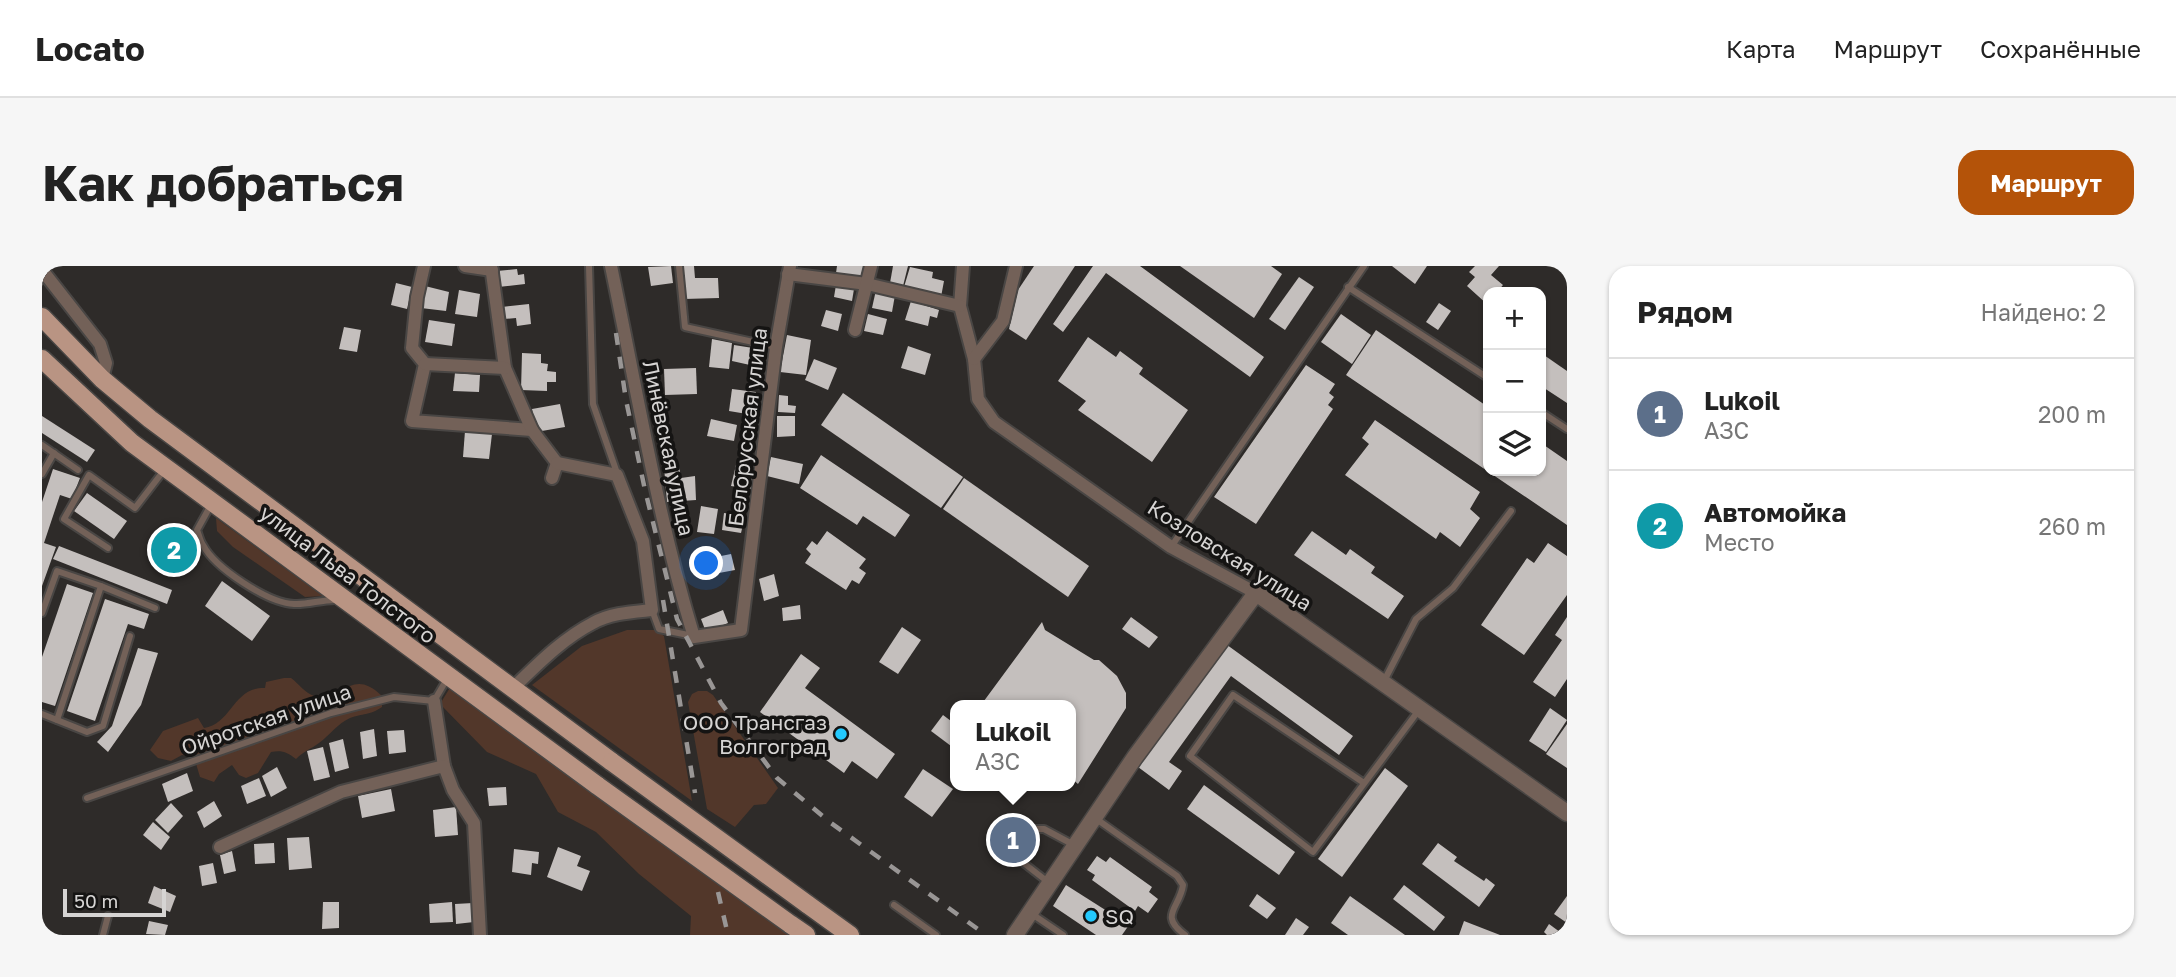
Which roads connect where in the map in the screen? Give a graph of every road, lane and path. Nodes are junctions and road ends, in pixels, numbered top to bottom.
1 (424, 266) edge
2 (465, 266) edge
3 (589, 266) edge
4 (611, 266) edge
5 (679, 266) edge
6 (871, 266) edge
7 (963, 266) edge
8 (1016, 266) edge
9 (1364, 266) edge
10 (491, 268) edge
11 (42, 270) edge
12 (789, 270) edge
13 (867, 284) junction
14 (1348, 287) junction
15 (960, 306) junction
16 (44, 324) edge
17 (855, 330) dead end
18 (776, 348) junction
19 (42, 359) edge
20 (974, 359) junction
21 (425, 363) junction
22 (505, 368) junction
23 (1483, 375) edge
24 (102, 379) junction
25 (1543, 413) edge
26 (1567, 429) edge
27 (532, 430) junction
28 (42, 445) edge
29 (54, 453) junction
30 (557, 463) junction
31 (166, 468) junction
32 (78, 470) dead end
33 (42, 474) edge
34 (617, 474) junction
35 (552, 478) dead end
36 (213, 502) junction
37 (1511, 511) dead end
38 (1171, 547) junction
39 (108, 548) dead end
40 (101, 586) junction
41 (1256, 593) junction
42 (345, 600) junction
43 (155, 608) dead end
44 (652, 610) junction
45 (42, 613) edge
46 (131, 636) dead end
47 (694, 636) junction
48 (448, 677) junction
49 (1383, 682) junction
50 (512, 689) junction
51 (434, 701) junction
52 (1420, 709) junction
53 (42, 713) edge
54 (57, 720) junction
55 (444, 766) junction
56 (1364, 783) junction
57 (86, 798) dead end
58 (1567, 813) edge
59 (1095, 818) junction
60 (1075, 846) junction
61 (220, 847) dead end
62 (1050, 884) junction
63 (894, 905) dead end
64 (1031, 913) junction
65 (108, 916) dead end
66 (103, 935) edge
67 (480, 935) edge
68 (806, 935) edge
69 (850, 935) edge
70 (936, 935) edge
71 (1015, 935) edge
72 (1063, 935) edge
73 (1185, 935) edge

1 - 21 street
2 - 10 street
3 - 34 lane
4 - 47 street, Линёвская улица
5 - 18 lane
6 - 13 street
7 - 15 street, Козловская улица
8 - 20 street
9 - 14 lane
10 - 22 street
11 - 24 street
12 - 13 street
12 - 18 street, Белорусская улица
13 - 15 street
13 - 17 street
14 - 23 lane
14 - 38 lane
15 - 20 street, Козловская улица
16 - 24 main road, улица Льва Толстого
18 - 47 street, Белорусская улица
19 - 31 main road, улица Льва Толстого
20 - 38 street, Козловская улица
21 - 22 street
21 - 27 street
22 - 27 street
24 - 50 main road, улица Льва Толстого
25 - 26 lane
27 - 30 street
28 - 29 lane
29 - 32 lane
29 - 33 lane
30 - 34 street
30 - 35 street
31 - 36 main road, улица Льва Толстого
31 - 39 lane
34 - 44 street
36 - 42 main road, улица Льва Толстого
36 - 42 lane
37 - 49 lane
38 - 41 street, Козловская улица
40 - 43 lane
40 - 45 lane
40 - 54 lane
41 - 49 street, Козловская улица
41 - 59 street
42 - 48 main road, улица Льва Толстого
44 - 47 lane
44 - 50 street
46 - 54 lane
48 - 51 lane
48 - 68 main road, улица Льва Толстого, bridge
49 - 52 street, Козловская улица
50 - 69 main road, улица Льва Толстого, bridge
51 - 55 street
51 - 57 lane, Ойротская улица
52 - 56 lane
52 - 58 street, Козловская улица
53 - 54 lane
55 - 61 street
55 - 67 street
56 - 56 lane
59 - 60 street
59 - 73 lane
60 - 62 street
60 - 62 lane
62 - 64 street
63 - 70 lane
64 - 71 street
64 - 72 lane
65 - 66 lane

